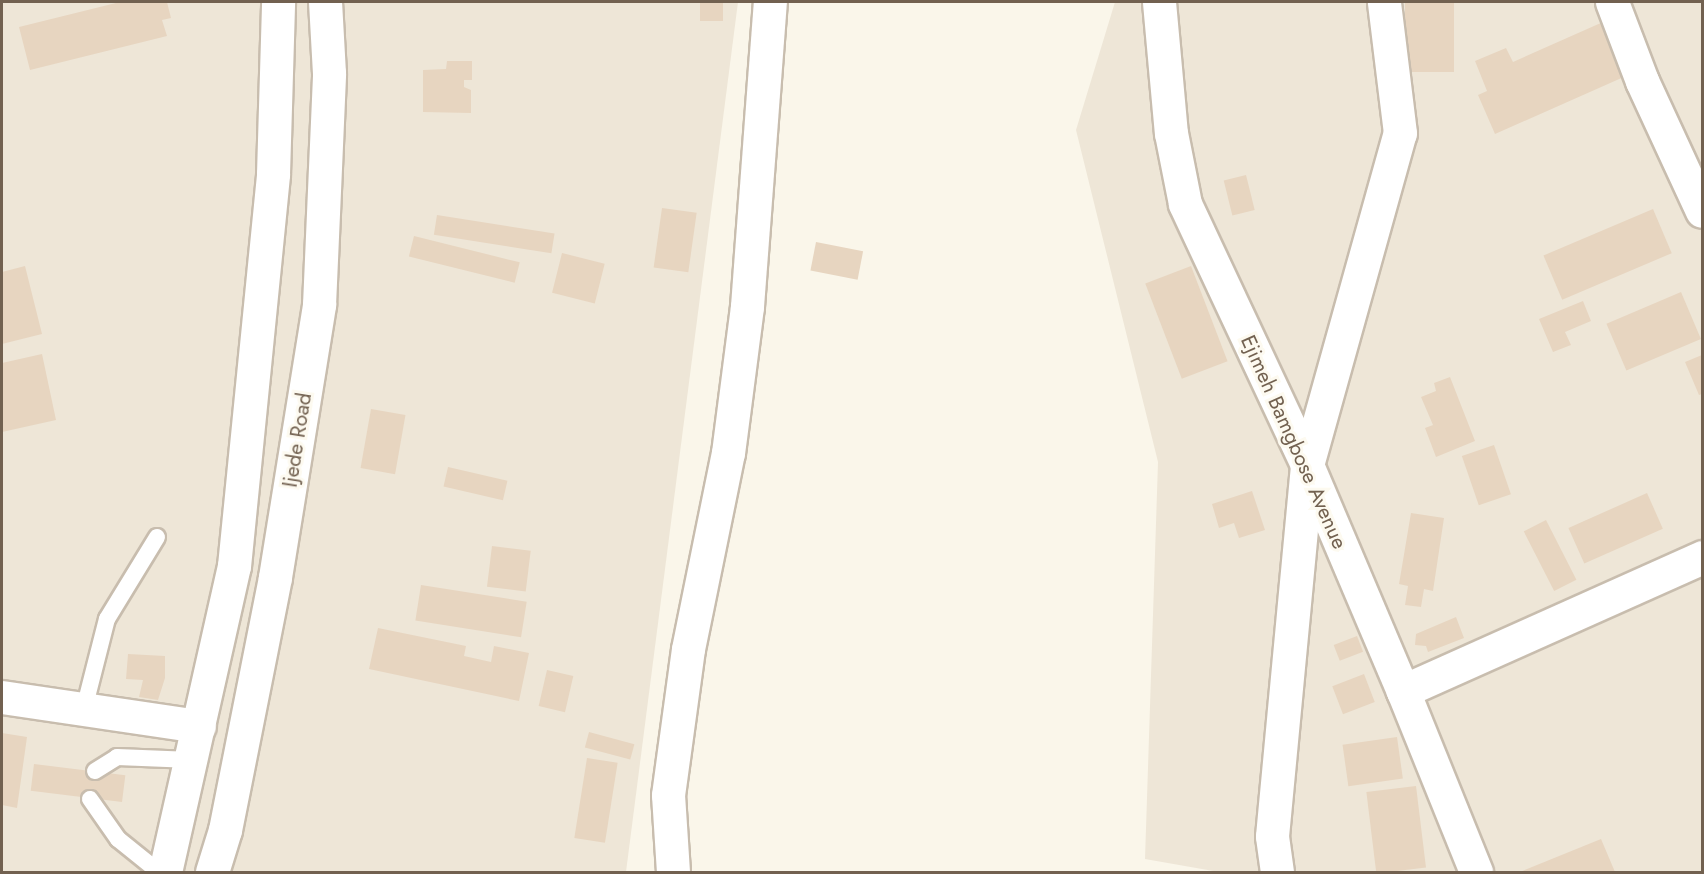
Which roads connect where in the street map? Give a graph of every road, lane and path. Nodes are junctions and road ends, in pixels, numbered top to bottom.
1 (278, 2) edge
2 (325, 2) edge
3 (770, 2) edge
4 (1159, 2) edge
5 (1384, 2) edge
6 (1612, 2) edge
7 (1702, 211) edge
8 (1306, 465) junction
9 (157, 537) dead end
10 (1702, 557) edge
11 (1403, 691) junction
12 (2, 697) edge
13 (84, 709) junction
14 (199, 726) junction
15 (192, 760) junction
16 (95, 771) dead end
17 (90, 799) dead end
18 (159, 873) edge
19 (165, 873) edge
20 (212, 873) edge
21 (673, 873) edge
22 (1277, 873) edge
23 (1476, 873) edge

1 - 14 street
2 - 20 street, Ijede Road
3 - 21 street
4 - 8 street, Ejimeh Bamgbose Avenue
5 - 8 street
6 - 7 street
8 - 11 street, Ejimeh Bamgbose Avenue
8 - 22 street
9 - 13 lane
10 - 11 street
11 - 23 street, Ejimeh Bamgbose Avenue
12 - 13 street
13 - 14 street
14 - 15 street
15 - 16 lane
15 - 19 street
17 - 18 lane

